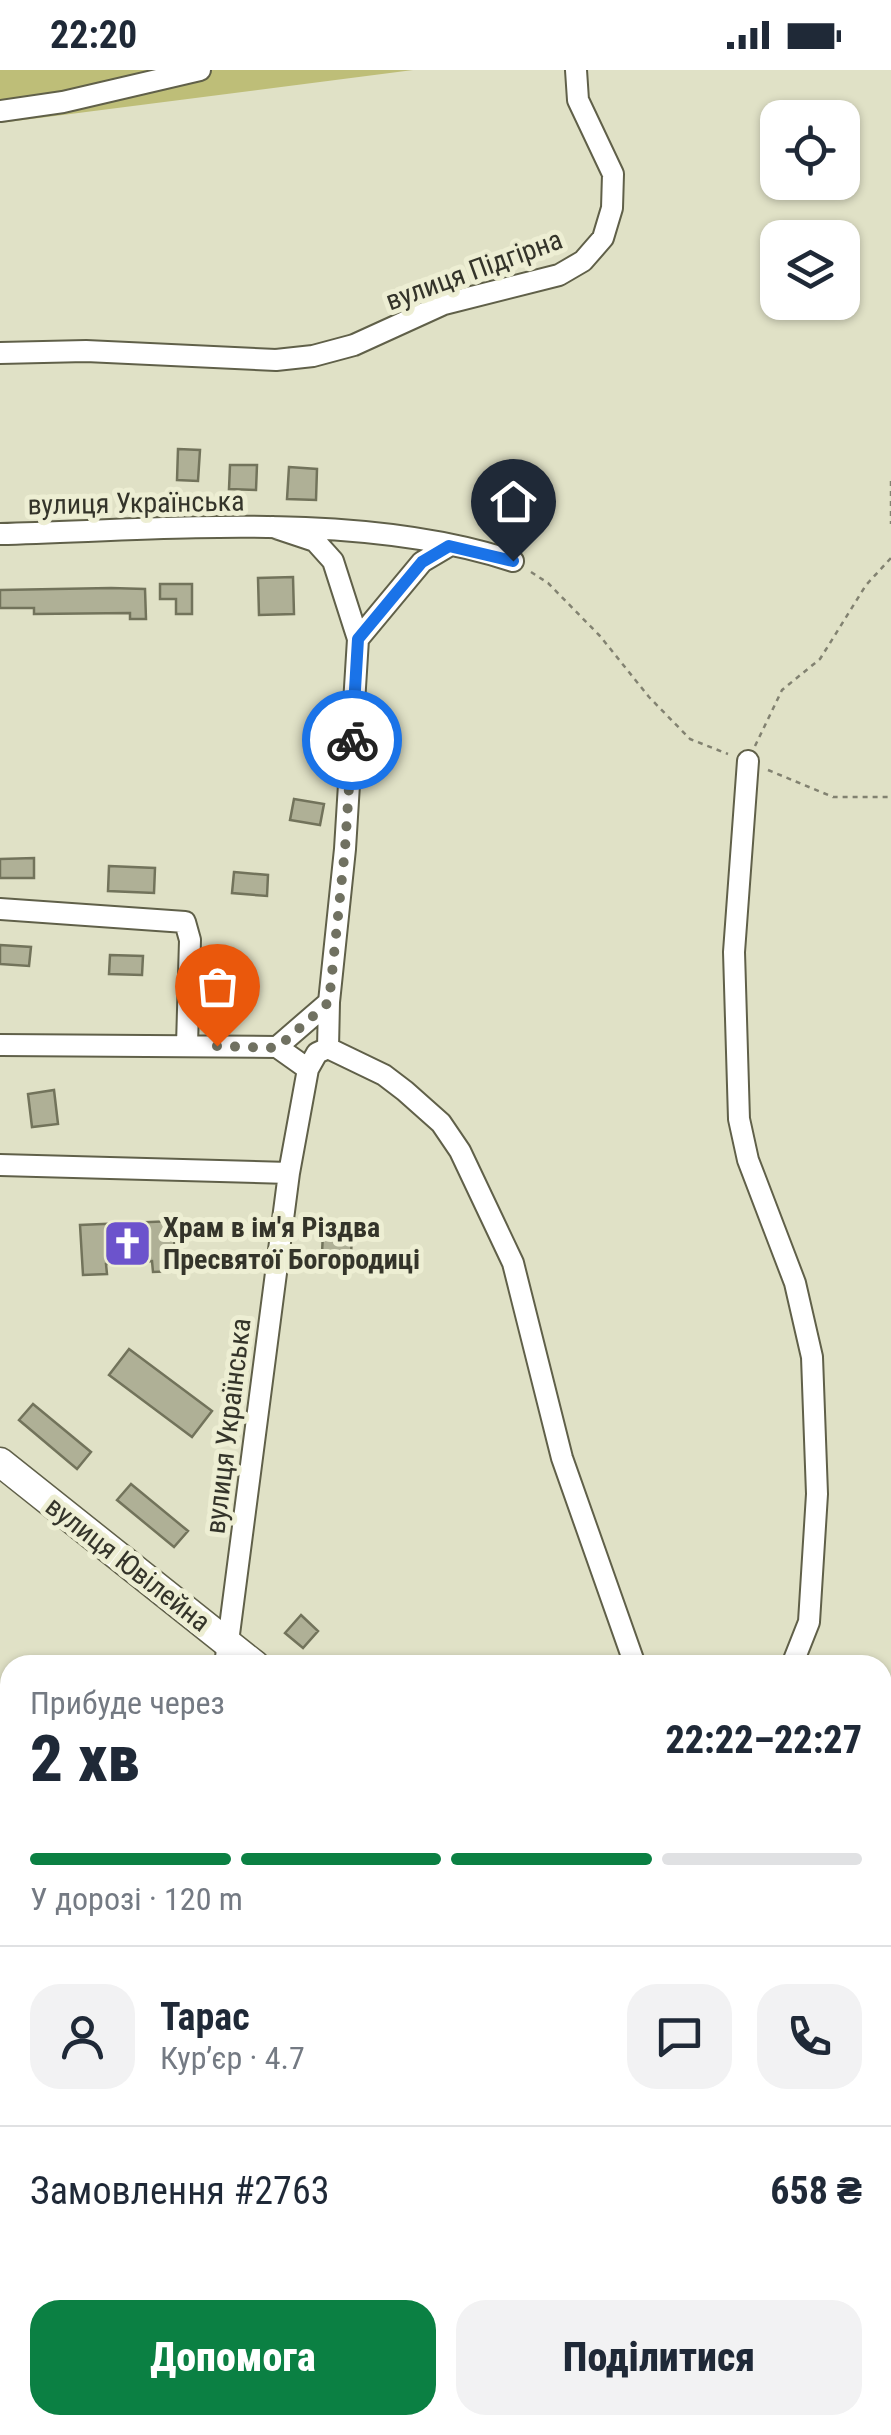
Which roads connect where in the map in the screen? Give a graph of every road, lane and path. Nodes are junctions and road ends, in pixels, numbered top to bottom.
1 (200, 70) edge
2 (576, 70) edge
3 (0, 111) edge
4 (0, 353) edge
5 (891, 481) edge
6 (891, 524) edge
7 (273, 527) junction
8 (0, 534) edge
9 (404, 538) junction
10 (449, 546) junction
11 (891, 558) edge
12 (513, 561) joint
13 (406, 580) junction
14 (358, 639) junction
15 (748, 761) junction
16 (891, 797) edge
17 (0, 909) edge
18 (329, 1002) junction
19 (187, 1045) junction
20 (0, 1046) edge
21 (277, 1048) junction
22 (328, 1048) junction
23 (308, 1069) junction
24 (0, 1164) edge
25 (288, 1173) junction
26 (0, 1462) edge
27 (227, 1654) edge
28 (632, 1655) edge
29 (796, 1655) edge

1 - 3 street
2 - 4 street, вулиця Підгірна
5 - 6 path
7 - 8 street, вулиця Українська
7 - 9 street, вулиця Українська
7 - 14 street, вулиця Українська
9 - 10 street, вулиця Українська
9 - 13 street
10 - 12 street, вулиця Українська
10 - 13 street
11 - 15 path
12 - 15 path
13 - 14 street
14 - 18 street, вулиця Українська
15 - 16 path
15 - 29 street
17 - 19 street
18 - 21 street
18 - 22 street, вулиця Українська
19 - 20 street
19 - 21 street
21 - 23 street
22 - 23 street
22 - 28 street
23 - 25 street, вулиця Українська
24 - 25 street
25 - 27 street, вулиця Українська
26 - 27 street, вулиця Ювілейна

